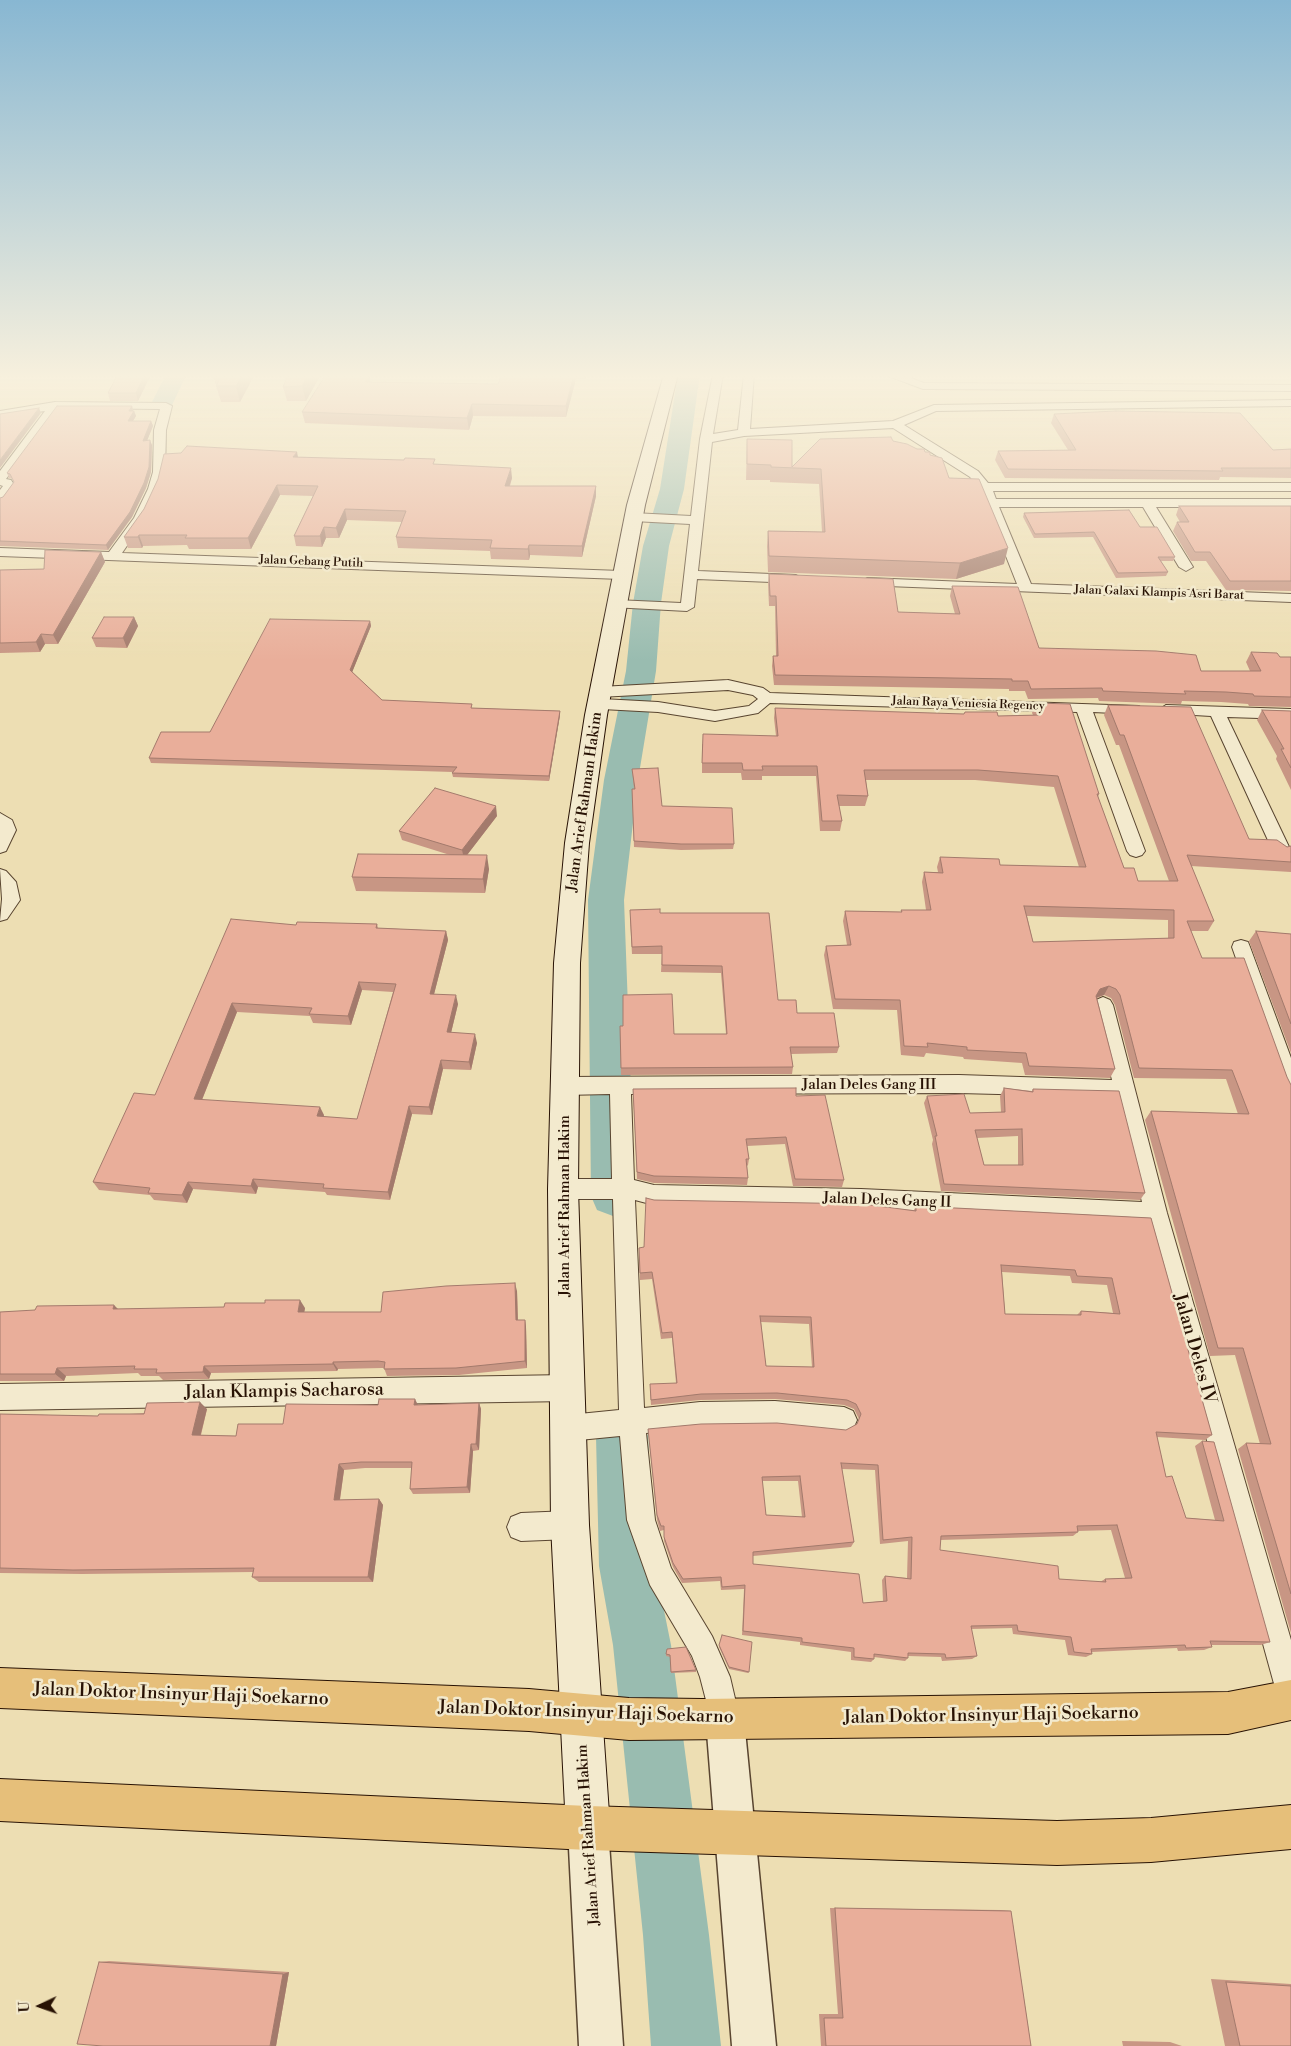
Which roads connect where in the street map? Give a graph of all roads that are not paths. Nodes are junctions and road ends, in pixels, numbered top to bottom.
1 (8, 469) edge
2 (159, 469) edge
3 (651, 469) edge
4 (702, 469) edge
5 (967, 469) edge
6 (0, 480) edge
7 (985, 487) junction
8 (1290, 488) edge
9 (0, 498) edge
10 (992, 503) junction
11 (1147, 503) junction
12 (1291, 503) edge
13 (642, 514) junction
14 (696, 517) junction
15 (0, 552) edge
16 (114, 555) junction
17 (1186, 567) dead end
18 (621, 575) junction
19 (691, 575) junction
20 (813, 580) edge
21 (851, 582) edge
22 (1026, 589) junction
23 (1291, 598) edge
24 (623, 604) junction
25 (667, 690) junction
26 (599, 698) junction
27 (627, 698) junction
28 (766, 698) junction
29 (1083, 707) junction
30 (674, 710) junction
31 (1217, 712) junction
32 (1291, 714) edge
33 (0, 819) edge
34 (0, 846) edge
35 (1281, 849) edge
36 (1136, 851) dead end
37 (0, 875) edge
38 (0, 914) edge
39 (1241, 947) dead end
40 (1103, 1005) dead end
41 (578, 1086) junction
42 (1291, 1086) edge
43 (617, 1087) junction
44 (1124, 1089) junction
45 (563, 1189) junction
46 (621, 1189) junction
47 (1156, 1213) junction
48 (568, 1388) junction
49 (0, 1397) edge
50 (844, 1420) dead end
51 (628, 1421) junction
52 (577, 1428) junction
53 (570, 1525) junction
54 (520, 1528) dead end
55 (0, 1688) edge
56 (1291, 1691) edge
57 (1291, 1700) edge
58 (582, 1714) junction
59 (714, 1720) junction
60 (0, 1800) edge
61 (1291, 1827) edge
62 (588, 1828) junction
63 (725, 1833) junction
64 (601, 2046) edge
65 (754, 2046) edge

1 - 6 street
2 - 16 street
3 - 13 main road, Jalan Arief Rahman Hakim
4 - 14 street
5 - 7 street
6 - 9 street
7 - 8 street
7 - 10 street
10 - 11 street
10 - 22 street
11 - 12 street
11 - 17 street
13 - 14 street
13 - 18 main road, Jalan Arief Rahman Hakim
14 - 19 street
15 - 16 street, Jalan Gebang Putih
16 - 18 street, Jalan Gebang Putih
18 - 24 main road, Jalan Arief Rahman Hakim
19 - 20 street
19 - 24 street
21 - 22 street, Jalan Galaxi Klampis Asri Barat
22 - 23 street, Jalan Galaxi Klampis Asri Barat
24 - 26 main road, Jalan Arief Rahman Hakim
25 - 27 street, Jalan Raya Veniesia Regency
25 - 28 street, Jalan Raya Veniesia Regency
25 - 30 street
26 - 27 street, Jalan Raya Veniesia Regency
26 - 41 main road, Jalan Arief Rahman Hakim
27 - 30 street, Jalan Raya Veniesia Regency
28 - 29 street, Jalan Raya Veniesia Regency
28 - 30 street, Jalan Raya Veniesia Regency
29 - 31 street, Jalan Raya Veniesia Regency
29 - 36 street
31 - 32 street, Jalan Raya Veniesia Regency
31 - 35 street
33 - 34 street
37 - 38 street
39 - 42 street
40 - 44 street, Jalan Deles IV
41 - 43 street, Jalan Deles Gang III
41 - 45 main road, Jalan Arief Rahman Hakim
43 - 44 street, Jalan Deles Gang III
43 - 46 street
44 - 47 street, Jalan Deles IV
45 - 46 street, Jalan Deles Gang II
45 - 48 main road, Jalan Arief Rahman Hakim
46 - 47 street, Jalan Deles Gang II
46 - 51 street
47 - 56 street, Jalan Deles IV
48 - 49 street, Jalan Klampis Sacharosa
48 - 52 main road, Jalan Arief Rahman Hakim
50 - 51 street
51 - 52 street
51 - 59 street
52 - 53 main road, Jalan Arief Rahman Hakim
53 - 54 street
53 - 58 main road, Jalan Arief Rahman Hakim
55 - 58 main road, Jalan Doktor Insinyur Haji Soekarno
57 - 59 main road, Jalan Doktor Insinyur Haji Soekarno
58 - 59 main road, Jalan Doktor Insinyur Haji Soekarno
58 - 62 main road, Jalan Arief Rahman Hakim
59 - 63 street
60 - 62 main road
61 - 63 main road
62 - 63 main road
62 - 64 street, Jalan Arief Rahman Hakim
63 - 65 street

